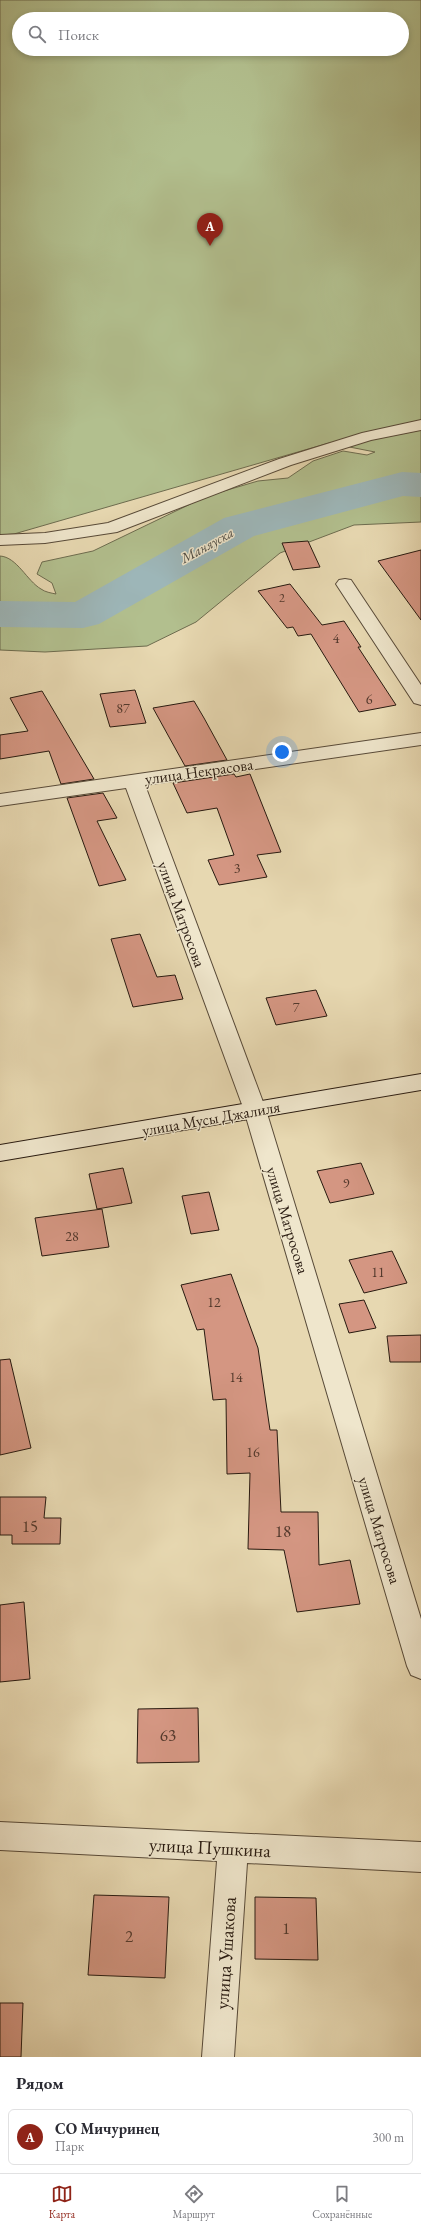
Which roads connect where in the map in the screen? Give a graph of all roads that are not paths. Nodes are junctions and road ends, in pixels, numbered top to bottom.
1 (421, 425) edge
2 (0, 540) edge
3 (345, 584) dead end
4 (421, 699) edge
5 (421, 739) edge
6 (133, 780) junction
7 (0, 800) edge
8 (421, 1082) edge
9 (255, 1110) junction
10 (0, 1153) edge
11 (421, 1666) edge
12 (0, 1836) edge
13 (233, 1848) junction
14 (421, 1857) edge
15 (218, 2057) edge

1 - 2 street
3 - 4 street
5 - 6 street, улица Некрасова
6 - 7 street, улица Некрасова
6 - 9 street, улица Матросова
8 - 9 street, улица Мусы Джалиля
9 - 10 street, улица Мусы Джалиля
9 - 11 street, улица Матросова
12 - 13 street, улица Пушкина
13 - 14 street, улица Пушкина
13 - 15 street, улица Ушакова

